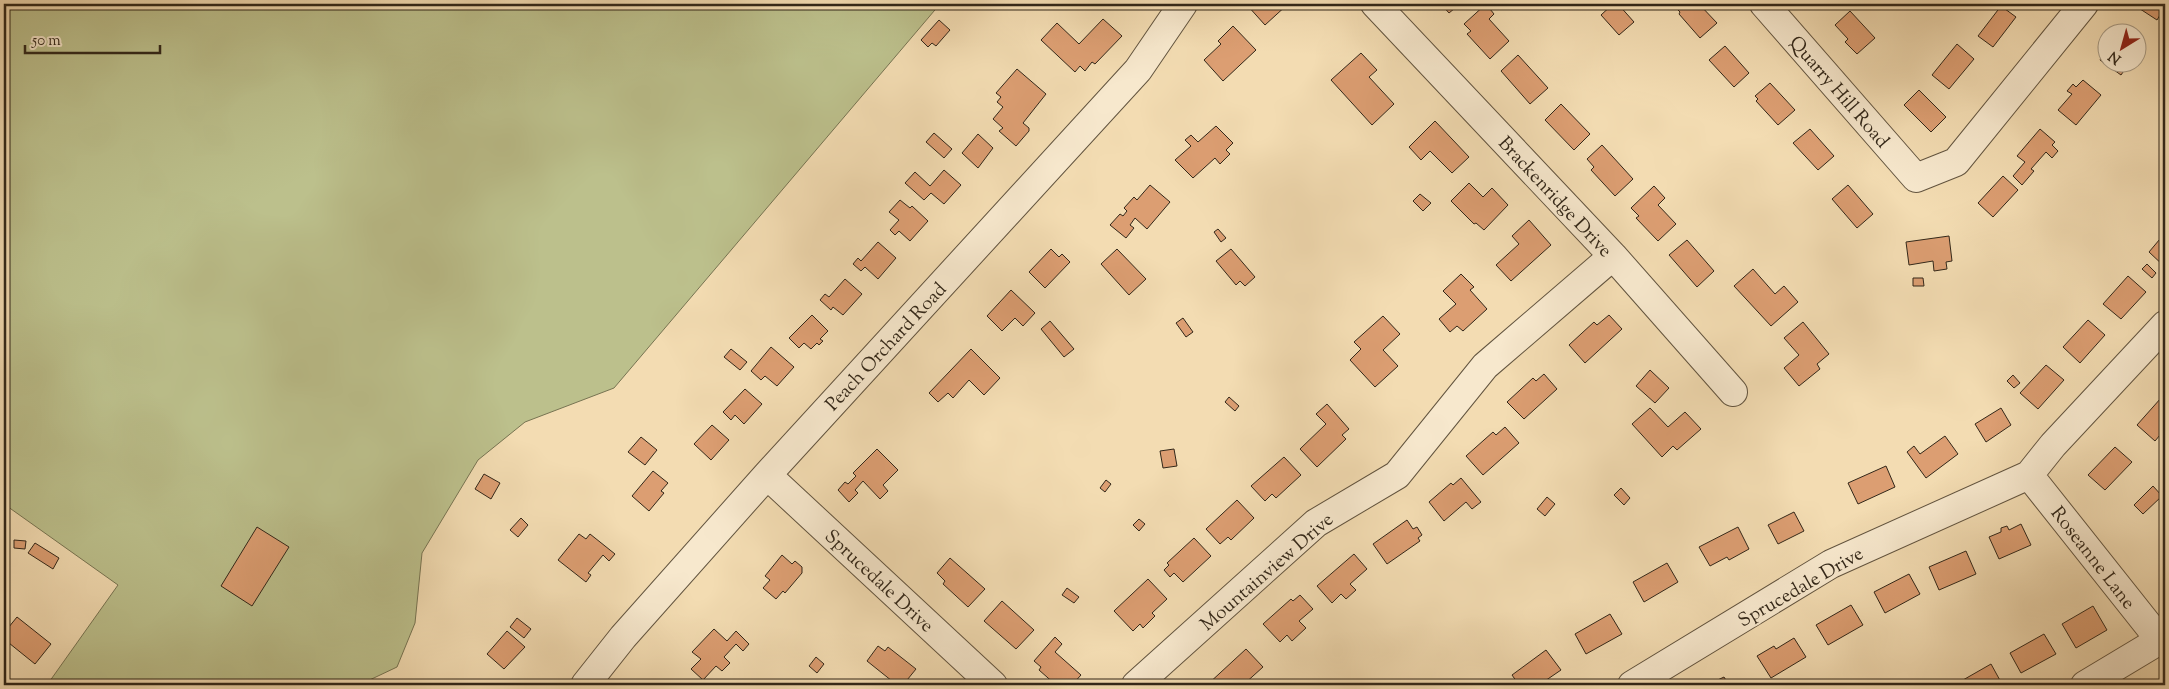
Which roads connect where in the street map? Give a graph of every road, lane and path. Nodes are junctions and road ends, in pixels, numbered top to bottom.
1 (1183, 4) edge
2 (1375, 4) edge
3 (1764, 4) edge
4 (2084, 4) edge
5 (1613, 256) junction
6 (2165, 325) edge
7 (1733, 392) dead end
8 (767, 475) junction
9 (2029, 475) junction
10 (2162, 638) edge
11 (585, 685) edge
12 (993, 685) edge
13 (1136, 685) edge
14 (1632, 685) edge
15 (2084, 685) edge

1 - 8 street, Peach Orchard Road
2 - 5 street, Brackenridge Drive
3 - 4 street, Quarry Hill Road
5 - 7 street, Brackenridge Drive
5 - 13 street, Mountainview Drive
6 - 9 street
8 - 11 street, Peach Orchard Road
8 - 12 street, Sprucedale Drive
9 - 10 street, Roseanne Lane
9 - 14 street, Sprucedale Drive
10 - 15 street

